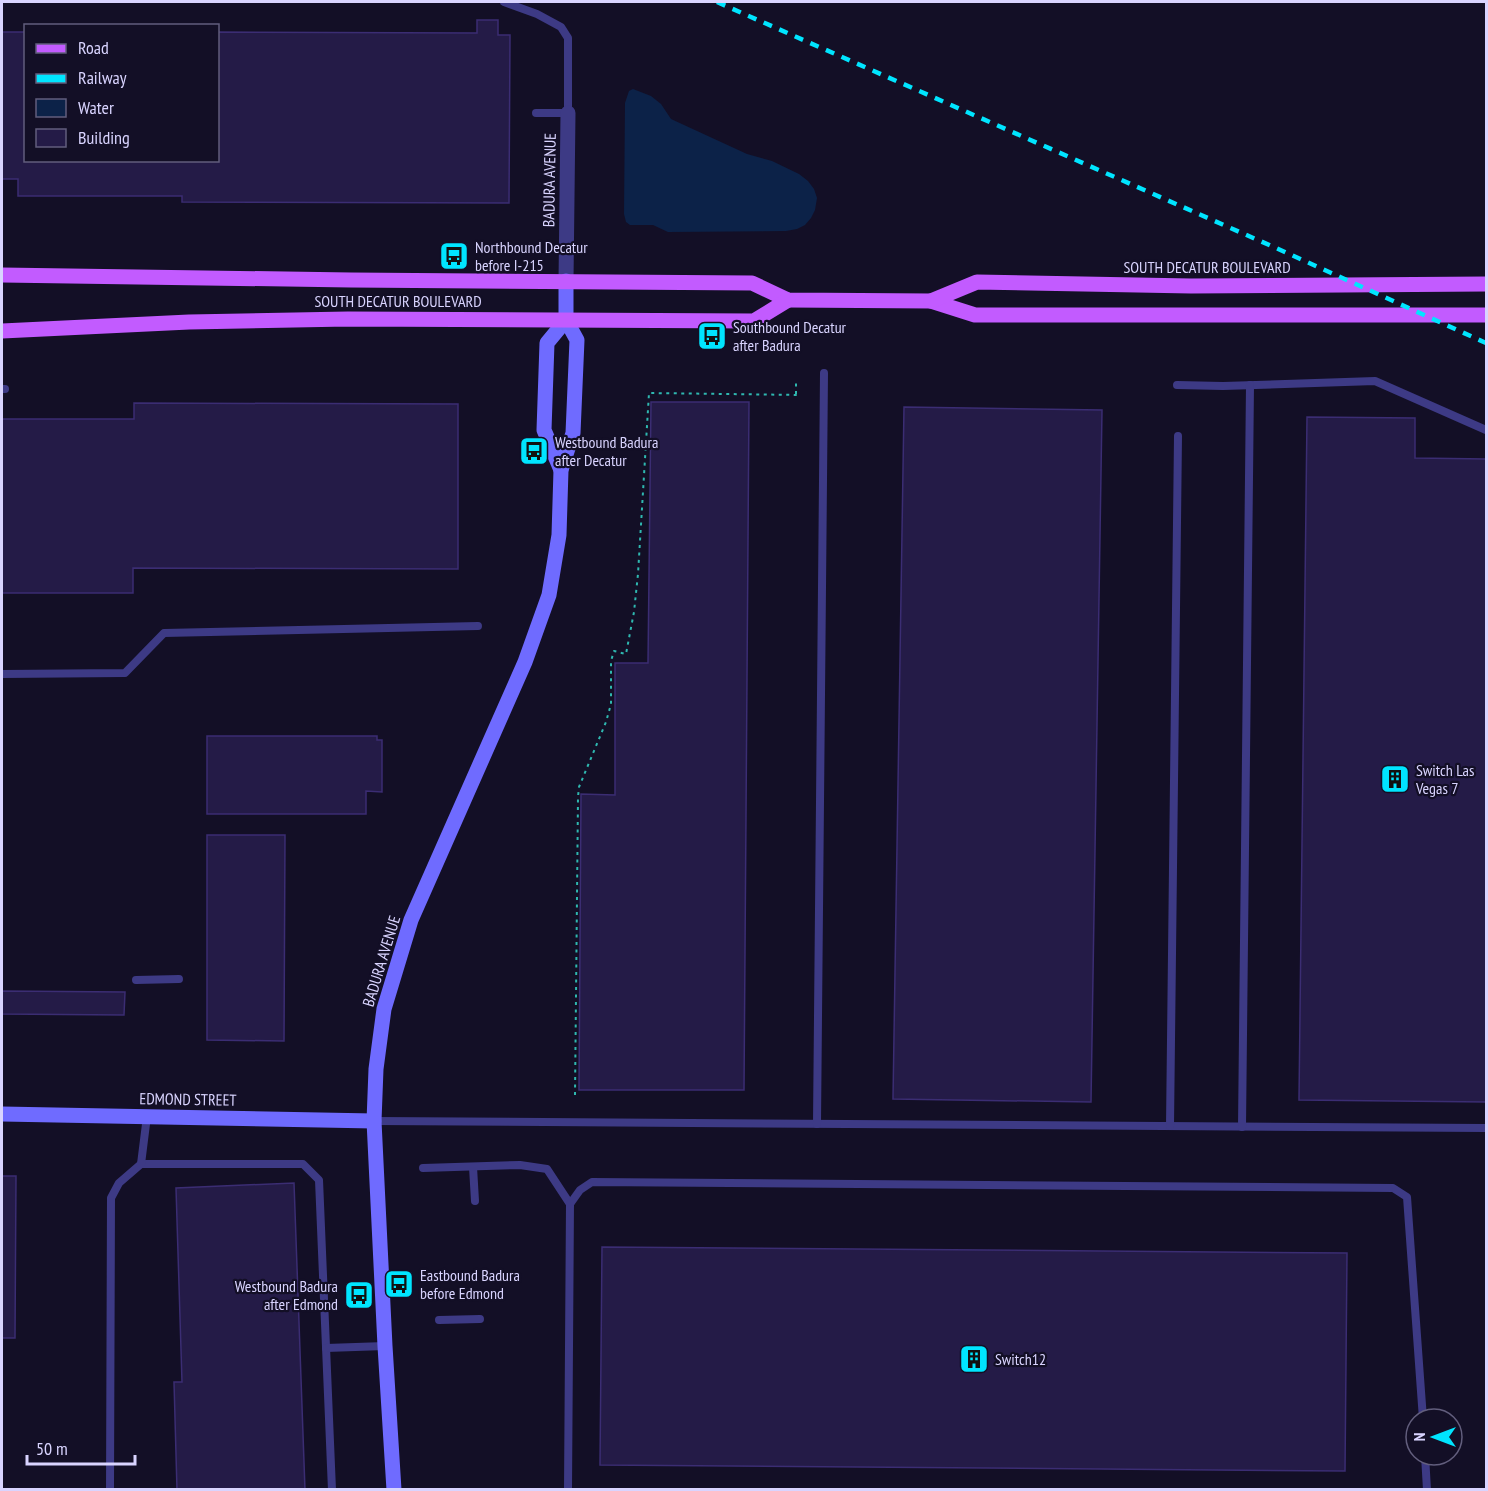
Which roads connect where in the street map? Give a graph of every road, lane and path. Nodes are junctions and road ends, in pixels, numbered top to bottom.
1 (504, 2) edge
2 (536, 113) dead end
3 (568, 113) junction
4 (2, 274) edge
5 (566, 281) junction
6 (1486, 284) edge
7 (788, 300) junction
8 (931, 301) junction
9 (1486, 315) edge
10 (566, 320) junction
11 (2, 331) edge
12 (824, 373) dead end
13 (796, 382) dead end
14 (1177, 385) dead end
15 (1250, 385) junction
16 (796, 395) junction
17 (801, 395) dead end
18 (1486, 430) edge
19 (1178, 436) dead end
20 (561, 470) junction
21 (478, 626) dead end
22 (2, 674) edge
23 (178, 979) dead end
24 (136, 980) dead end
25 (575, 1095) dead end
26 (2, 1114) edge
27 (147, 1116) junction
28 (374, 1121) junction
29 (817, 1124) junction
30 (1170, 1126) junction
31 (1242, 1127) junction
32 (1486, 1128) edge
33 (141, 1164) junction
34 (473, 1167) junction
35 (423, 1168) dead end
36 (475, 1201) dead end
37 (570, 1204) junction
38 (480, 1319) dead end
39 (439, 1320) dead end
40 (385, 1346) junction
41 (326, 1348) junction
42 (1422, 1407) edge
43 (1426, 1467) edge
44 (110, 1490) edge
45 (332, 1490) edge
46 (394, 1490) edge
47 (568, 1490) edge
48 (1427, 1490) edge

1 - 3 lane
2 - 3 lane
3 - 5 street, BADURA AVENUE
4 - 5 main road, SOUTH DECATUR BOULEVARD
5 - 7 main road, SOUTH DECATUR BOULEVARD
5 - 10 main road, BADURA AVENUE
6 - 8 main road, SOUTH DECATUR BOULEVARD
7 - 8 main road, SOUTH DECATUR BOULEVARD
7 - 10 main road, SOUTH DECATUR BOULEVARD
8 - 9 main road, SOUTH DECATUR BOULEVARD
10 - 11 main road, SOUTH DECATUR BOULEVARD
10 - 20 main road, BADURA AVENUE
10 - 20 main road, BADURA AVENUE
12 - 29 lane
13 - 16 path
14 - 15 lane
15 - 18 lane
15 - 31 lane
16 - 17 path
16 - 25 path
19 - 30 lane
20 - 28 main road, BADURA AVENUE
21 - 22 lane
23 - 24 lane
26 - 27 main road, EDMOND STREET
27 - 28 main road, EDMOND STREET
27 - 33 lane
28 - 29 lane
28 - 40 main road, BADURA AVENUE
29 - 30 lane
30 - 31 lane
31 - 32 lane
33 - 41 lane
33 - 44 lane
34 - 35 lane
34 - 36 lane
34 - 37 lane
37 - 42 lane
37 - 47 lane
38 - 39 lane
40 - 41 lane
40 - 46 main road, BADURA AVENUE
41 - 45 lane
43 - 48 lane

